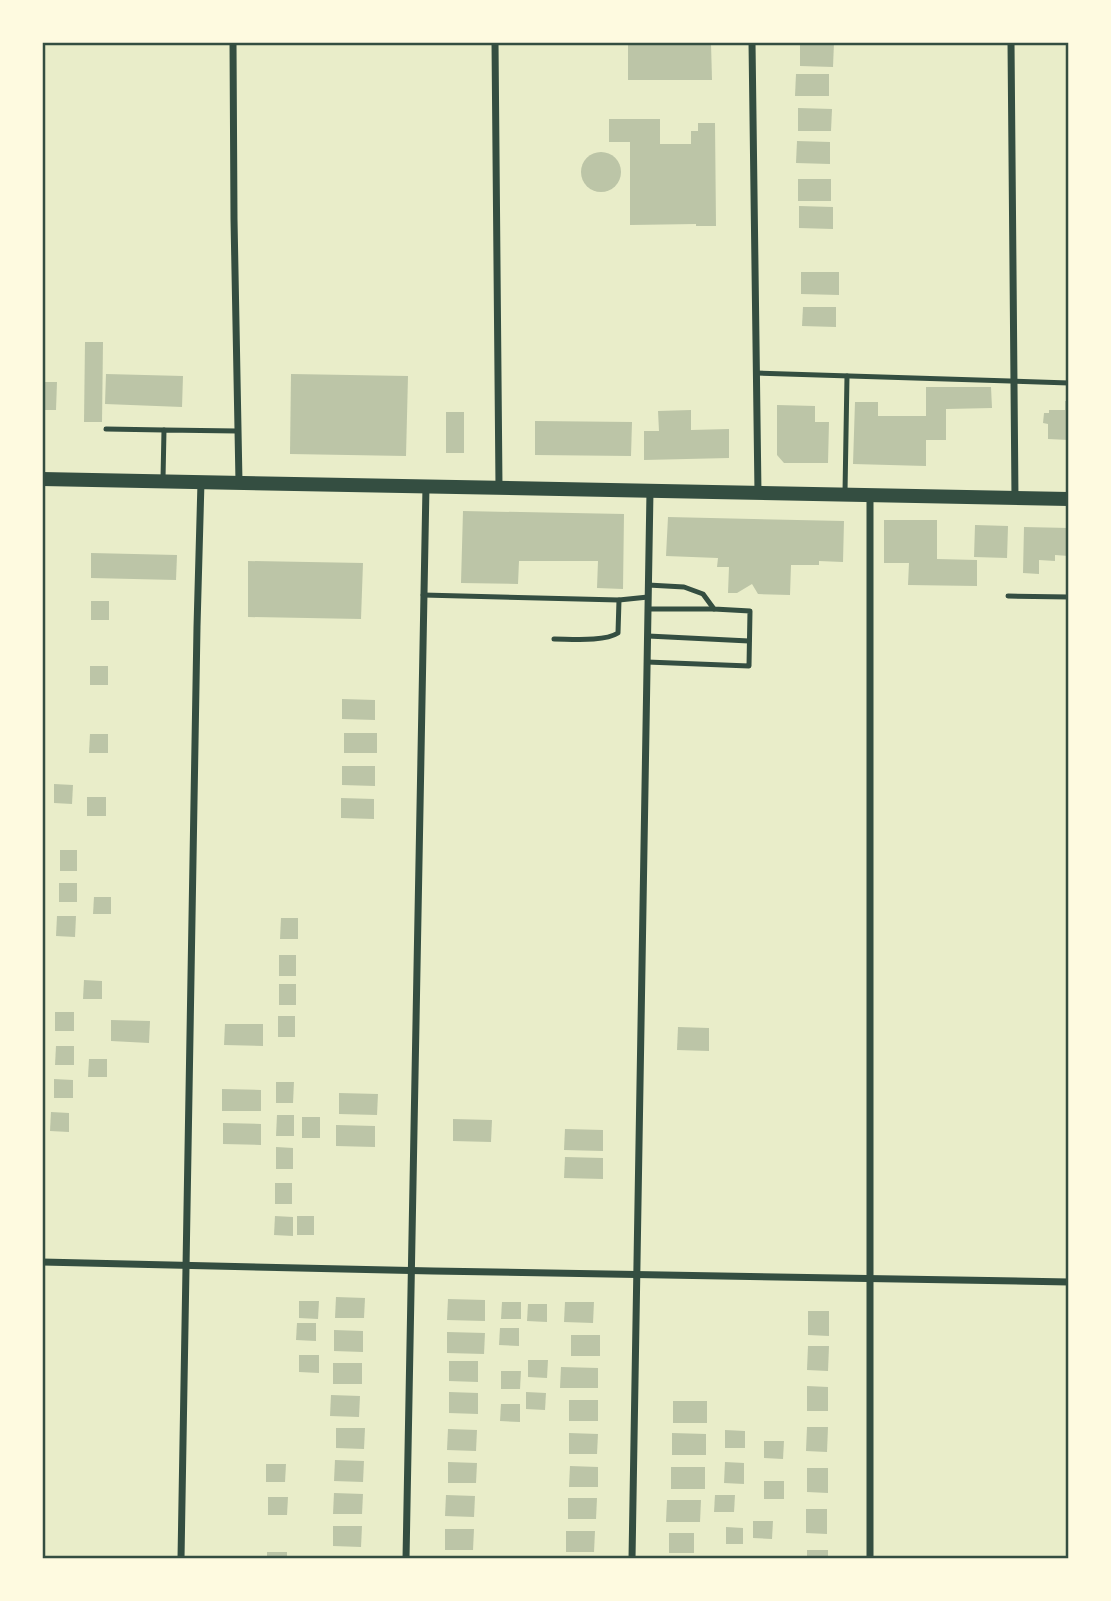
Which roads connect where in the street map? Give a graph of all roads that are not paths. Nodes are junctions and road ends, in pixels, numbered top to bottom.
1 (233, 42) edge
2 (495, 42) edge
3 (752, 42) edge
4 (1011, 42) edge
5 (756, 373) junction
6 (847, 376) junction
7 (1014, 381) junction
8 (1069, 383) edge
9 (106, 429) dead end
10 (164, 430) junction
11 (237, 431) junction
12 (42, 479) edge
13 (163, 481) junction
14 (201, 481) junction
15 (239, 482) junction
16 (426, 486) junction
17 (499, 487) junction
18 (650, 491) junction
19 (758, 493) junction
20 (845, 495) junction
21 (870, 495) junction
22 (1015, 498) junction
23 (1069, 499) edge
24 (648, 585) junction
25 (423, 595) junction
26 (1008, 596) dead end
27 (648, 597) junction
28 (1069, 597) edge
29 (619, 600) junction
30 (648, 609) junction
31 (715, 609) junction
32 (648, 636) junction
33 (554, 639) dead end
34 (749, 641) junction
35 (647, 662) junction
36 (42, 1262) edge
37 (185, 1265) junction
38 (412, 1271) junction
39 (637, 1274) junction
40 (870, 1279) junction
41 (1069, 1282) edge
42 (181, 1559) edge
43 (406, 1559) edge
44 (632, 1559) edge
45 (870, 1559) edge

1 - 11 street
2 - 17 street
3 - 5 street
4 - 7 street
5 - 6 lane
5 - 19 street
6 - 7 lane
6 - 20 lane
7 - 8 lane
7 - 22 street
9 - 10 lane
10 - 11 lane
10 - 13 lane
11 - 15 street
12 - 13 main road
13 - 14 main road
14 - 15 main road
14 - 37 street
15 - 16 main road
16 - 17 main road
16 - 25 street
17 - 18 main road
18 - 19 main road
18 - 24 street
19 - 20 main road
20 - 21 main road
21 - 22 main road
21 - 40 street
22 - 23 main road
24 - 27 street
24 - 31 lane
25 - 29 lane
25 - 38 street
26 - 28 lane
27 - 29 lane
27 - 30 street
29 - 33 lane
30 - 31 lane
30 - 32 street
31 - 34 lane
32 - 34 lane
32 - 35 street
34 - 35 lane
35 - 39 street
36 - 37 street
37 - 38 street
37 - 42 street
38 - 39 street
38 - 43 street
39 - 40 street
39 - 44 street
40 - 41 street
40 - 45 street

